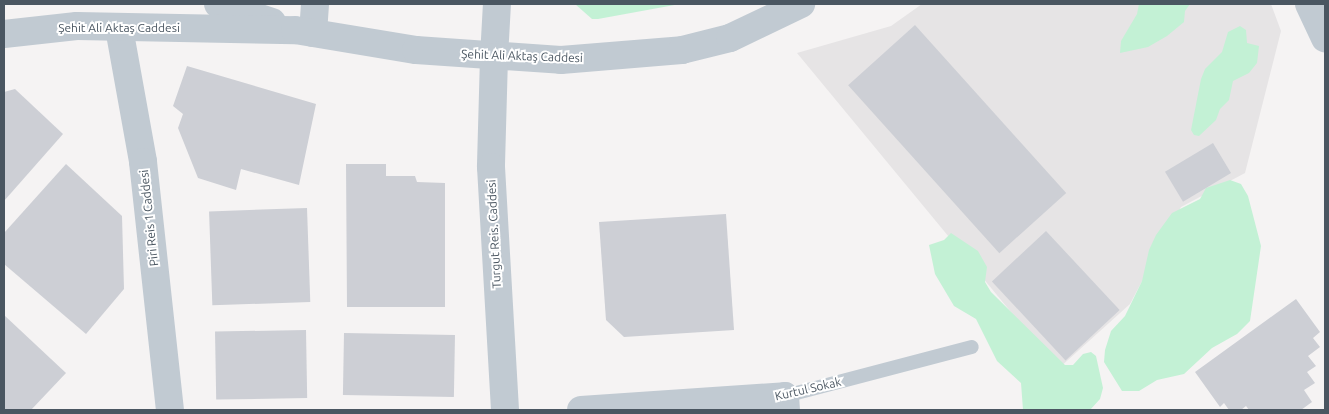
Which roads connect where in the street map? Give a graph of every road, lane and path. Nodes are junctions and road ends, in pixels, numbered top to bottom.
1 (218, 4) edge
2 (315, 4) edge
3 (496, 4) edge
4 (801, 4) edge
5 (1309, 4) edge
6 (119, 28) junction
7 (304, 32) junction
8 (4, 34) edge
9 (1325, 39) edge
10 (494, 57) junction
11 (972, 347) dead end
12 (786, 403) edge
13 (168, 410) edge
14 (505, 410) edge
15 (581, 410) edge

1 - 7 street, Şehit Ali Aktaş Caddesi
2 - 7 street
3 - 10 street, Turgut Reis. Caddesi
4 - 10 street, Şehit Ali Aktaş Caddesi
5 - 9 street
6 - 7 street, Şehit Ali Aktaş Caddesi
6 - 8 street, Şehit Ali Aktaş Caddesi
6 - 13 street, Piri Reis 1 Caddesi
7 - 10 street, Şehit Ali Aktaş Caddesi
10 - 14 street, Turgut Reis. Caddesi
11 - 12 lane, Kurtul Sokak
12 - 15 street, Kurtul Sokak

